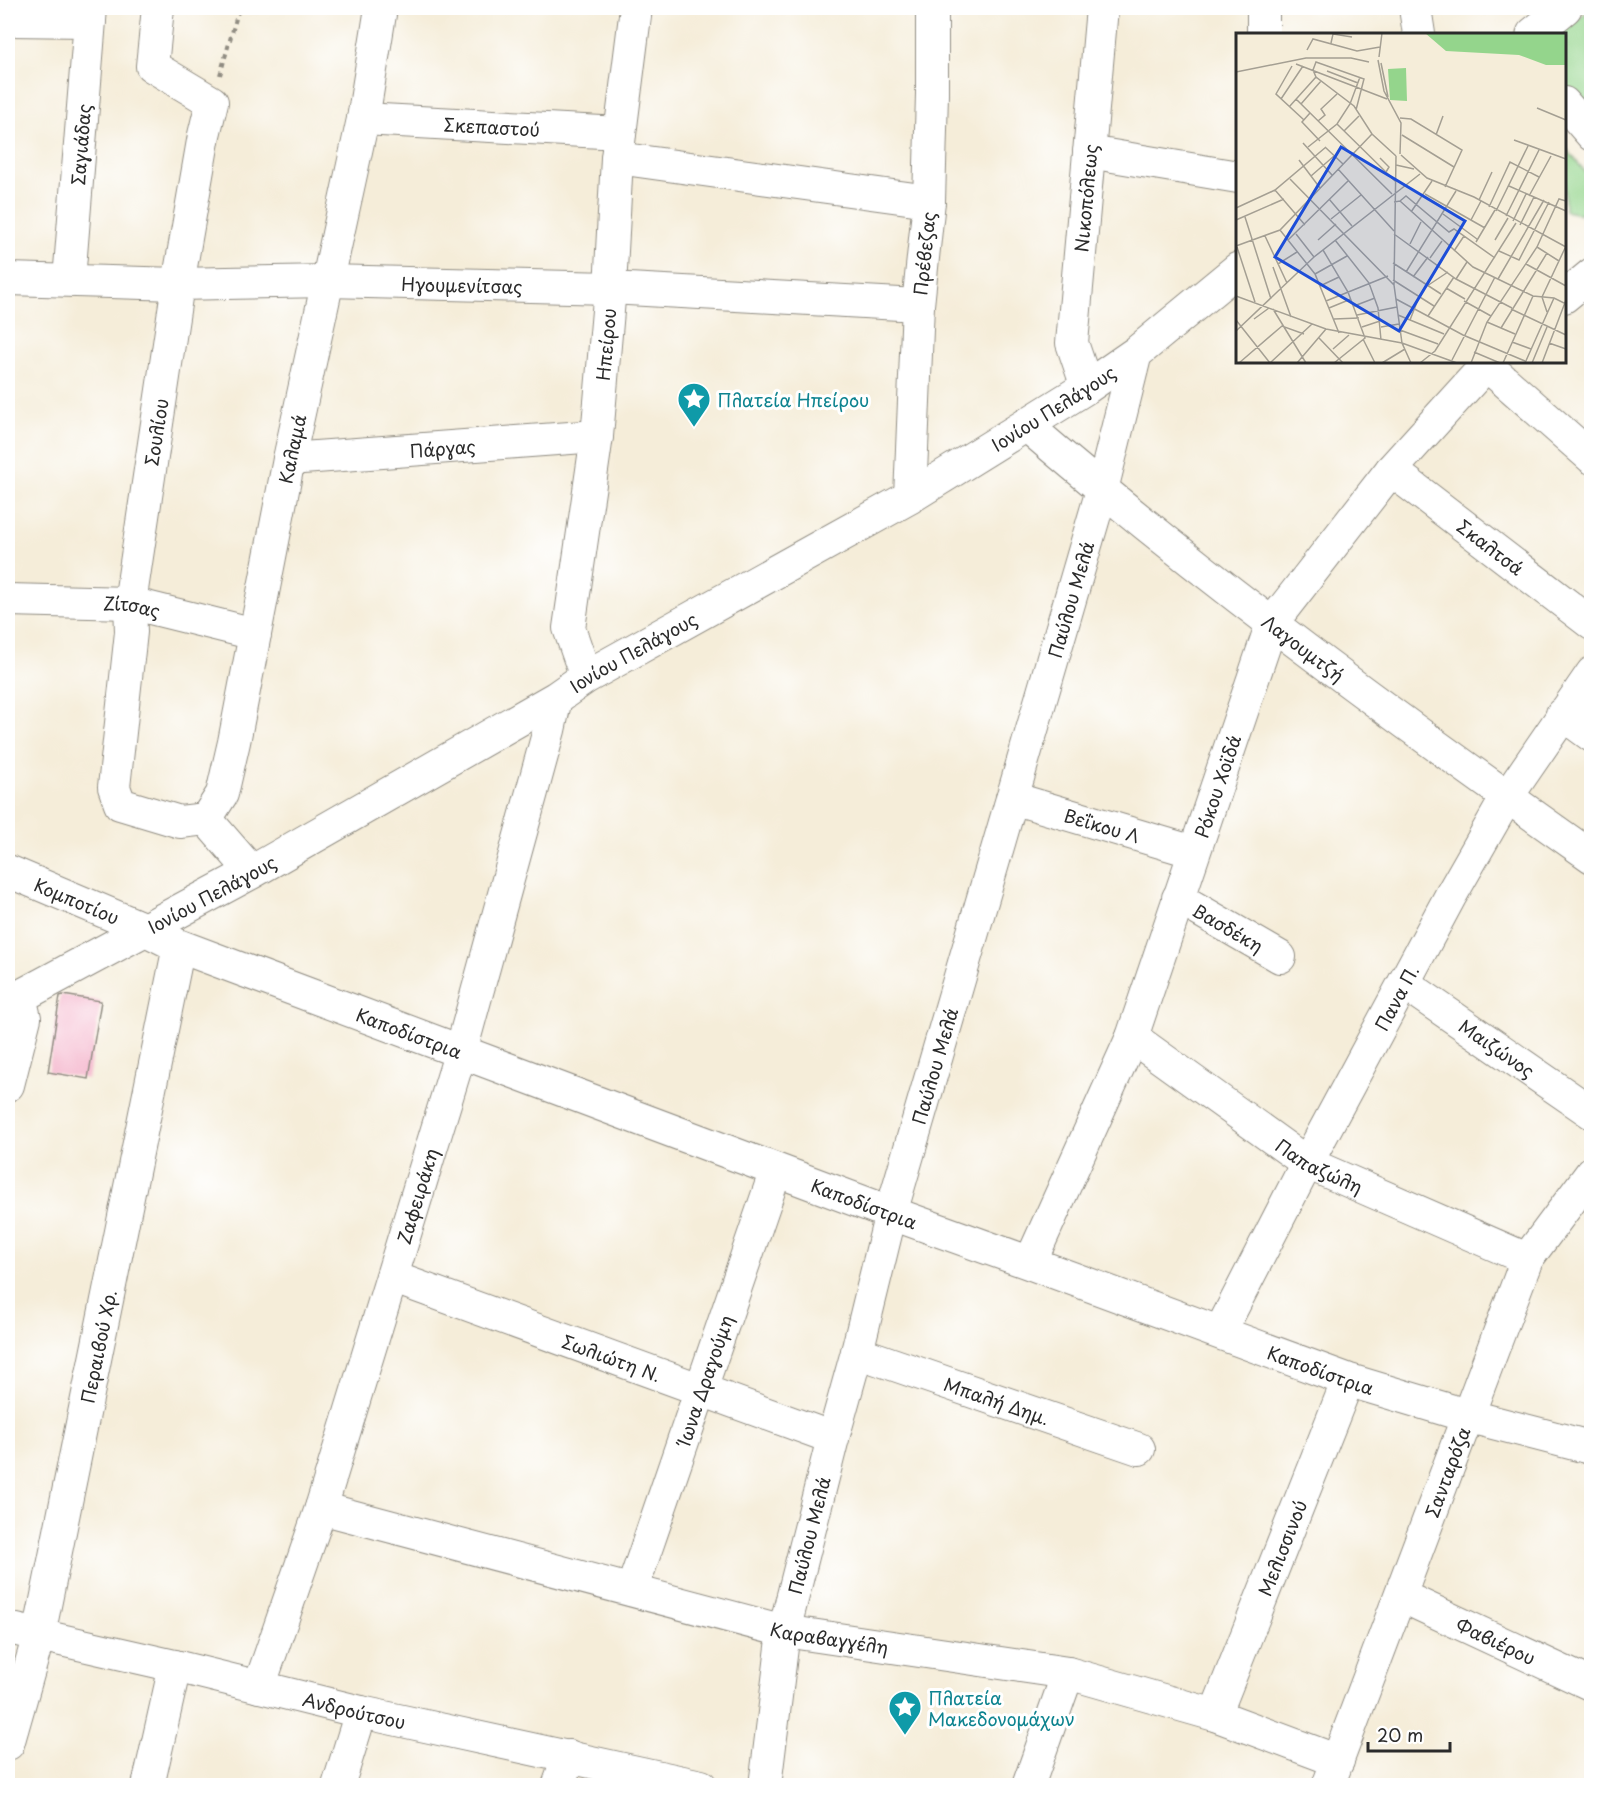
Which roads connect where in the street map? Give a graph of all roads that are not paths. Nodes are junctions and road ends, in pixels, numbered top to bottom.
1 (158, 8) edge
2 (381, 8) edge
3 (636, 8) edge
4 (932, 8) edge
5 (1263, 8) edge
6 (1415, 8) edge
7 (1565, 8) edge
8 (1107, 9) edge
9 (91, 14) edge
10 (8, 20) edge
11 (1263, 33) edge
12 (1419, 33) edge
13 (1534, 33) edge
14 (1566, 105) edge
15 (363, 119) junction
16 (1592, 135) edge
17 (619, 146) junction
18 (1089, 152) junction
19 (1236, 177) edge
20 (929, 201) junction
21 (1236, 271) edge
22 (1592, 274) edge
23 (8, 279) edge
24 (69, 280) junction
25 (328, 281) junction
26 (178, 284) junction
27 (610, 288) junction
28 (1566, 295) edge
29 (918, 305) junction
30 (1136, 353) junction
31 (1486, 363) edge
32 (1087, 387) junction
33 (1026, 425) junction
34 (597, 436) junction
35 (1592, 458) edge
36 (289, 459) junction
37 (1391, 470) junction
38 (1102, 490) junction
39 (910, 497) junction
40 (8, 600) edge
41 (130, 603) junction
42 (1272, 623) junction
43 (1592, 624) edge
44 (255, 634) junction
45 (1592, 673) edge
46 (586, 677) junction
47 (556, 698) junction
48 (1563, 714) junction
49 (1592, 736) edge
50 (1507, 797) junction
51 (1012, 798) junction
52 (206, 819) junction
53 (1194, 852) junction
54 (1592, 857) edge
55 (8, 871) edge
56 (252, 872) junction
57 (1178, 898) junction
58 (145, 929) junction
59 (179, 945) junction
60 (1280, 957) dead end
61 (1405, 984) junction
62 (14, 1000) edge
63 (1132, 1037) junction
64 (461, 1052) junction
65 (8, 1085) edge
66 (1592, 1113) edge
67 (1307, 1163) junction
68 (776, 1170) junction
69 (1592, 1172) edge
70 (891, 1213) junction
71 (1527, 1259) junction
72 (1030, 1263) junction
73 (392, 1276) junction
74 (1220, 1332) junction
75 (857, 1352) junction
76 (1348, 1380) junction
77 (699, 1390) junction
78 (1468, 1416) junction
79 (833, 1438) junction
80 (1592, 1448) edge
81 (1139, 1449) dead end
82 (321, 1508) junction
83 (632, 1590) junction
84 (1401, 1596) junction
85 (8, 1628) edge
86 (784, 1631) junction
87 (39, 1635) junction
88 (175, 1666) junction
89 (1068, 1673) junction
90 (1592, 1685) edge
91 (259, 1687) junction
92 (361, 1712) junction
93 (1215, 1715) junction
94 (8, 1744) edge
95 (569, 1756) junction
96 (1333, 1773) edge
97 (148, 1785) edge
98 (338, 1785) edge
99 (558, 1785) edge
100 (701, 1785) edge
101 (765, 1785) edge
102 (1028, 1785) edge

1 - 26 street, Σουλίου
2 - 15 street, Καλαμά
3 - 17 street, Ηπείρου
4 - 20 street, Πρέβεζας
5 - 11 street
6 - 12 street
7 - 13 street
8 - 18 street, Νικοπόλεως
9 - 10 street
9 - 24 street, Σαγιάδας
14 - 16 street
15 - 17 street, Σκεπαστού
15 - 25 street, Καλαμά
17 - 20 street, Σκεπαστού
17 - 27 street, Ηπείρου
18 - 19 street
18 - 32 street, Νικοπόλεως
20 - 29 street, Πρέβεζας
21 - 30 street, Ιονίου Πελάγους
22 - 28 street
23 - 24 street, Ηγουμενίτσας
24 - 26 street, Ηγουμενίτσας
25 - 26 street, Ηγουμενίτσας
25 - 27 street, Ηγουμενίτσας
25 - 36 street, Καλαμά
26 - 41 street, Σουλίου
27 - 29 street, Ηγουμενίτσας
27 - 34 street, Ηπείρου
29 - 39 street, Πρέβεζας
30 - 32 street, Ιονίου Πελάγους
30 - 38 street, Παύλου Μελά
31 - 35 street
31 - 37 street, Ρόκου Χοϊδά
32 - 33 street, Ιονίου Πελάγους
33 - 38 street, Λαγουμτζή
33 - 39 street, Ιονίου Πελάγους
34 - 36 street, Πάργας
34 - 46 street, Ηπείρου
36 - 44 street, Καλαμά
37 - 42 street, Ρόκου Χοϊδά
37 - 43 street, Σκαλτσά
38 - 42 street, Λαγουμτζή
38 - 51 street, Παύλου Μελά
39 - 46 street, Ιονίου Πελάγους
40 - 41 street, Ζίτσας
41 - 44 street, Ζίτσας
41 - 52 street, Σουλίου
42 - 50 street, Λαγουμτζή
42 - 53 street, Ρόκου Χοϊδά
44 - 52 street, Καλαμά
45 - 48 street, Πανα Π.
46 - 47 street, Ιονίου Πελάγους
47 - 56 street, Ιονίου Πελάγους
47 - 64 street, Ζαφειράκη
48 - 49 street
48 - 50 street, Πανα Π.
50 - 54 street, Λαγουμτζή
50 - 61 street, Πανα Π.
51 - 53 street, Βεΐκου Λ
51 - 70 street, Παύλου Μελά
52 - 56 street
53 - 57 street, Ρόκου Χοϊδά
55 - 58 street, Κομποτίου
56 - 58 street, Ιονίου Πελάγους
57 - 60 street, Βασδέκη
57 - 63 street, Ρόκου Χοϊδά
58 - 59 street, Καποδίστρια
58 - 62 street, Ιονίου Πελάγους
59 - 64 street, Καποδίστρια
59 - 87 street, Περαιβού Χρ.
61 - 66 street, Μαιζώνος
61 - 67 street, Πανα Π.
62 - 65 street
63 - 67 street, Παπαζώλη
63 - 72 street, Ρόκου Χοϊδά
64 - 68 street, Καποδίστρια
64 - 73 street, Ζαφειράκη
67 - 71 street, Παπαζώλη
67 - 74 street, Πανα Π.
68 - 70 street, Καποδίστρια
68 - 77 street, Ίωνα Δραγούμη
69 - 71 street, Σανταρόζα
70 - 72 street, Καποδίστρια
70 - 75 street, Παύλου Μελά
71 - 78 street, Σανταρόζα
72 - 74 street, Καποδίστρια
73 - 77 street, Σωλιώτη Ν.
73 - 82 street, Ζαφειράκη
74 - 76 street, Καποδίστρια
75 - 79 street, Παύλου Μελά
75 - 81 street, Μπαλή Δημ.
76 - 78 street, Καποδίστρια
76 - 93 street, Μελισσινού
77 - 79 street, Σωλιώτη Ν.
77 - 83 street, Ίωνα Δραγούμη
78 - 80 street, Καποδίστρια
78 - 84 street, Σανταρόζα
79 - 86 street, Παύλου Μελά
82 - 83 street, Καραβαγγέλη
82 - 91 street, Ζαφειράκη
83 - 86 street, Καραβαγγέλη
84 - 90 street, Φαβιέρου
84 - 96 street, Σανταρόζα
85 - 87 street, Ανδρούτσου
86 - 89 street, Καραβαγγέλη
86 - 101 street, Παύλου Μελά
87 - 88 street, Ανδρούτσου
87 - 94 street, Περαιβού Χρ.
88 - 91 street, Ανδρούτσου
88 - 97 street
89 - 93 street, Καραβαγγέλη
89 - 102 street
91 - 92 street, Ανδρούτσου
92 - 95 street, Ανδρούτσου
92 - 98 street
93 - 96 street, Καραβαγγέλη
95 - 99 street
95 - 100 street, Ανδρούτσου

